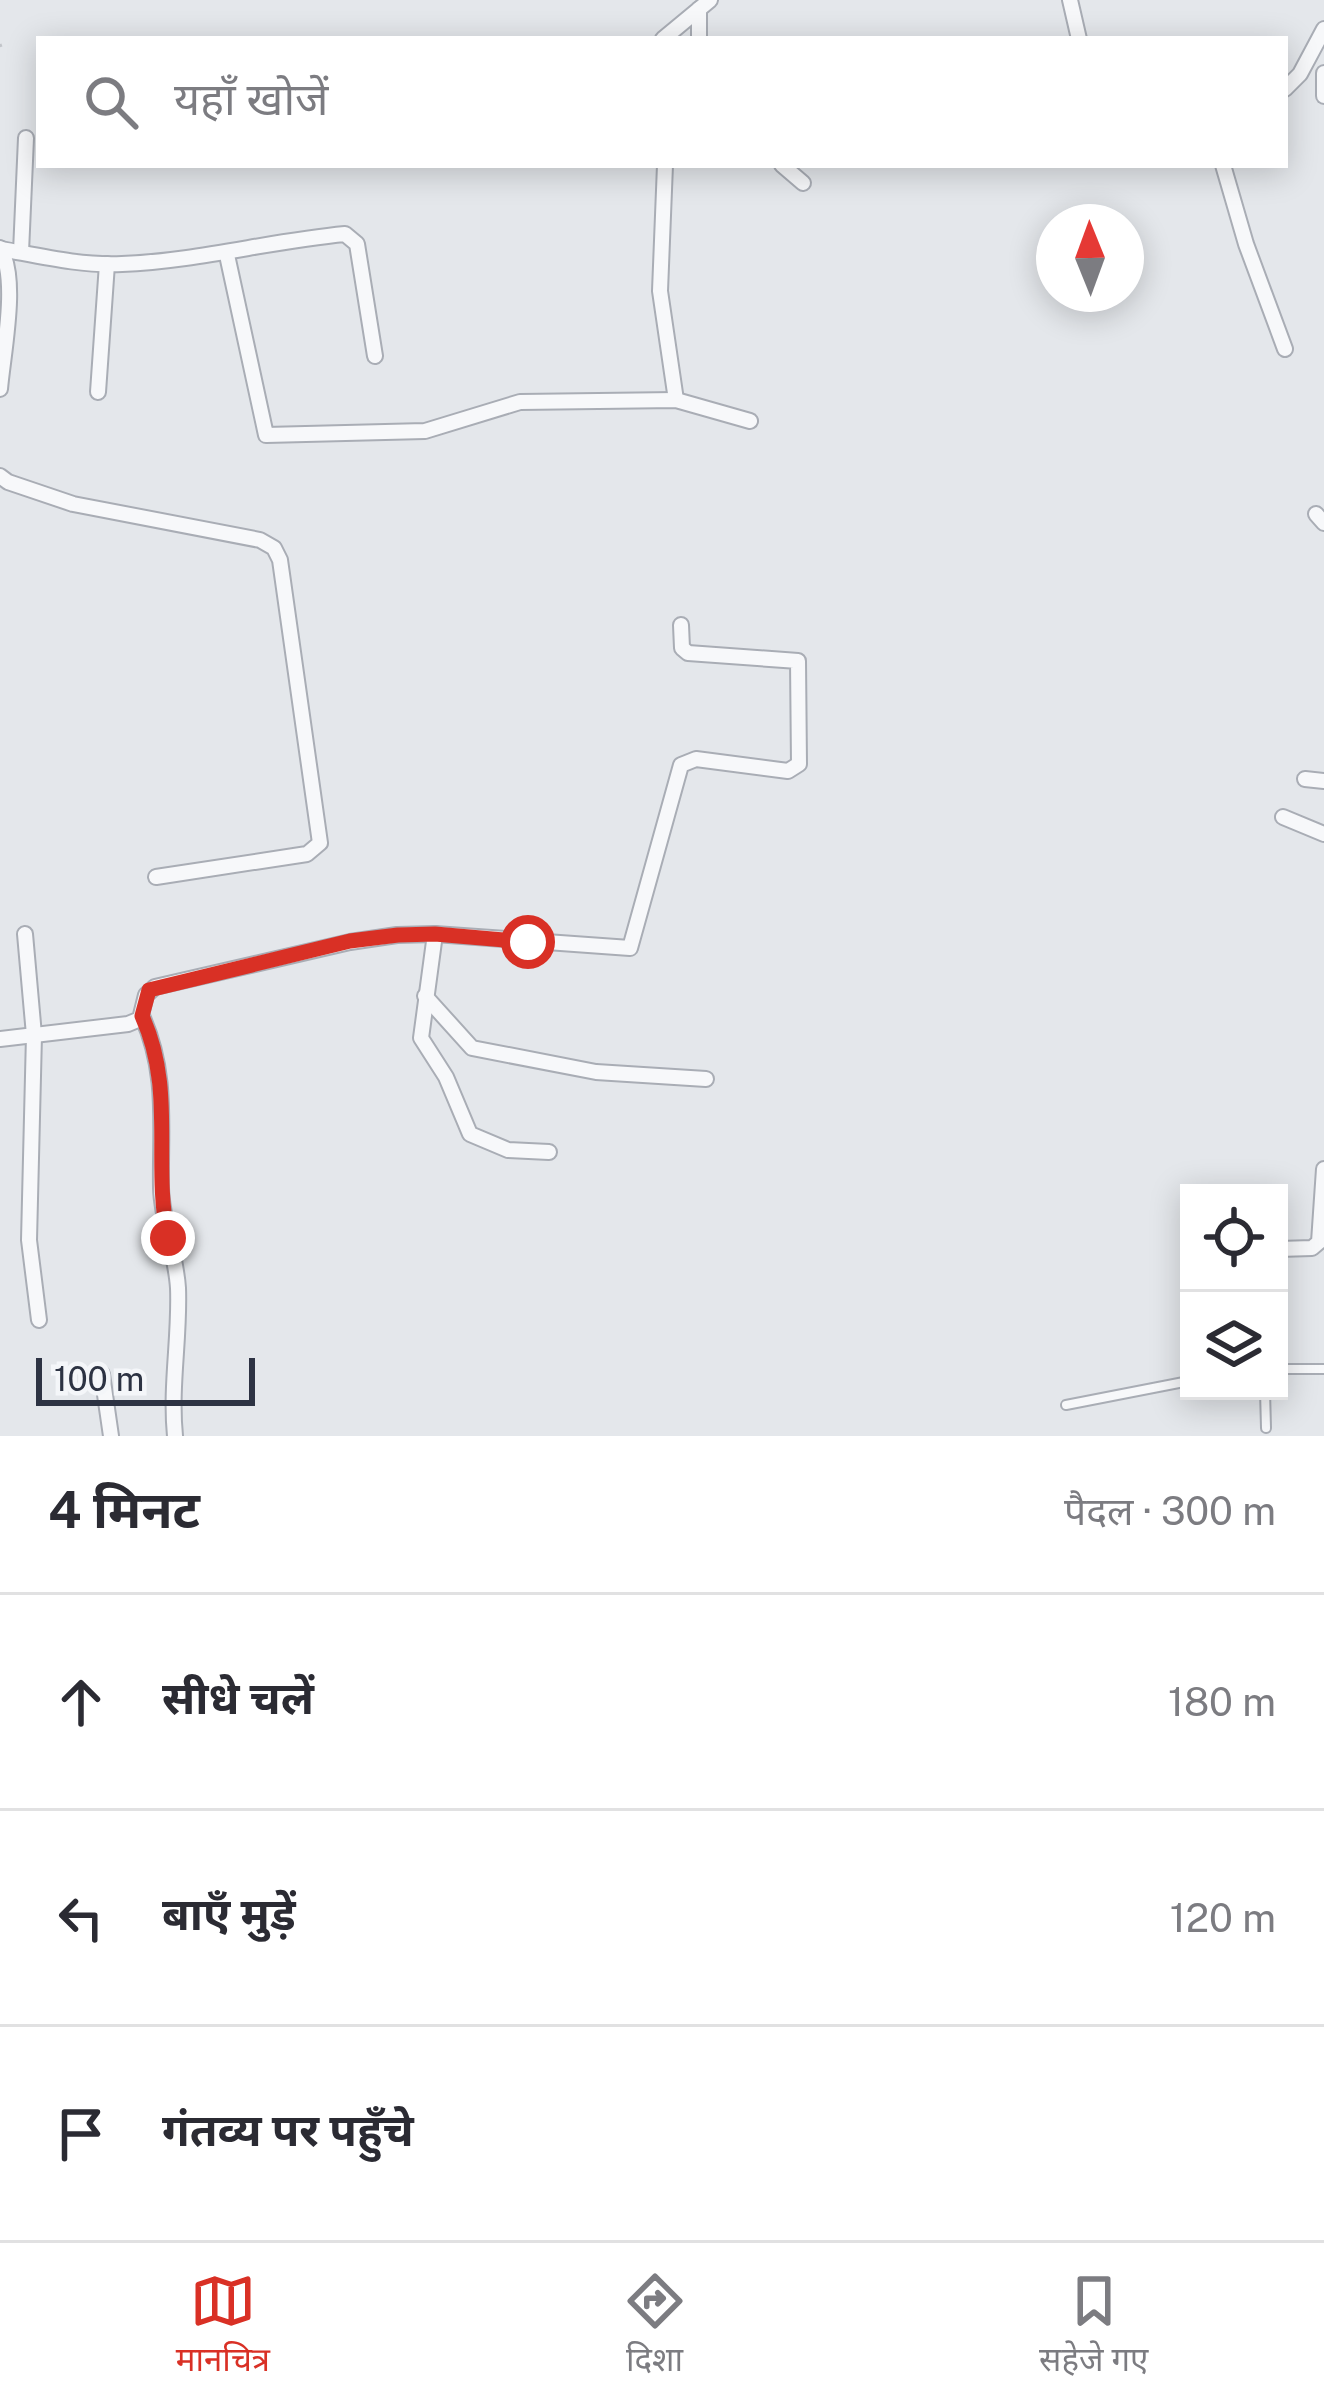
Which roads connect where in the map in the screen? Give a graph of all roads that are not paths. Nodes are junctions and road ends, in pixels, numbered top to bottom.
1 (1070, 0) edge
2 (704, 4) edge
3 (1324, 29) edge
4 (667, 36) edge
5 (699, 36) edge
6 (1078, 36) edge
7 (1324, 73) edge
8 (1288, 86) edge
9 (1324, 96) edge
10 (26, 138) dead end
11 (665, 168) edge
12 (786, 168) edge
13 (1224, 168) edge
14 (803, 183) dead end
15 (0, 249) edge
16 (21, 252) junction
17 (227, 255) junction
18 (107, 264) junction
19 (1286, 349) dead end
20 (375, 356) dead end
21 (0, 389) edge
22 (98, 392) dead end
23 (676, 400) junction
24 (750, 421) dead end
25 (0, 476) edge
26 (681, 625) dead end
27 (1305, 779) dead end
28 (1324, 781) edge
29 (1283, 817) dead end
30 (1324, 834) edge
31 (156, 877) dead end
32 (25, 934) dead end
33 (435, 934) junction
34 (425, 996) junction
35 (142, 1016) junction
36 (34, 1035) junction
37 (0, 1039) edge
38 (706, 1079) dead end
39 (549, 1152) dead end
40 (1324, 1168) edge
41 (1288, 1249) edge
42 (38, 1320) dead end
43 (1288, 1369) edge
44 (1324, 1369) edge
45 (102, 1374) dead end
46 (1180, 1383) edge
47 (1265, 1400) edge
48 (1066, 1406) dead end
49 (1266, 1428) dead end
50 (111, 1436) edge
51 (175, 1436) edge

1 - 6 street
2 - 4 street
2 - 5 street
3 - 8 street
7 - 9 street
10 - 16 street
11 - 23 street
12 - 14 street
13 - 19 street
15 - 16 street
15 - 21 street
16 - 18 street
17 - 18 street
17 - 20 street
17 - 23 street
18 - 22 street
23 - 24 street
25 - 31 street
26 - 33 street
27 - 28 street
29 - 30 street
32 - 36 street
33 - 34 street
33 - 35 street
34 - 38 street
34 - 39 street
35 - 36 street
35 - 51 street
36 - 37 street
36 - 42 street
40 - 41 street
43 - 44 lane
45 - 50 street
46 - 48 lane
47 - 49 lane

